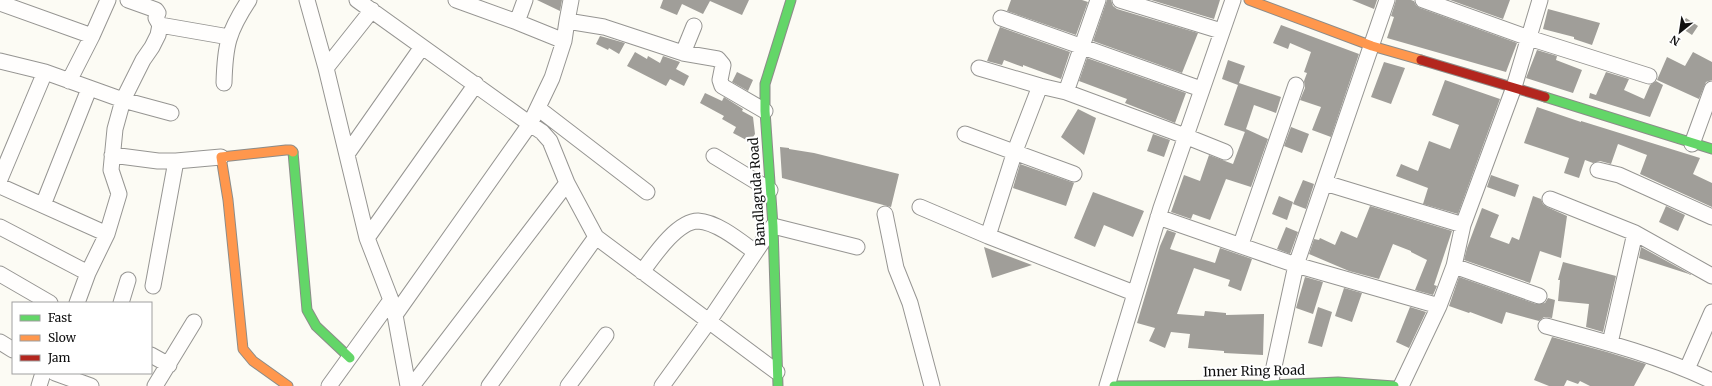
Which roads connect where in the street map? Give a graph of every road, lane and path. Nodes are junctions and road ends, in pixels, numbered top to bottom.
1 (108, 0) edge
2 (128, 0) edge
3 (249, 0) edge
4 (307, 0) edge
5 (357, 0) edge
6 (456, 0) edge
7 (525, 0) edge
8 (571, 0) edge
9 (791, 0) edge
10 (1098, 0) edge
11 (1120, 0) edge
12 (1233, 0) edge
13 (1250, 0) edge
14 (1387, 0) edge
15 (1423, 0) edge
16 (1540, 0) edge
17 (0, 3) edge
18 (372, 10) junction
19 (1001, 18) dead end
20 (567, 21) junction
21 (517, 22) junction
22 (160, 25) junction
23 (694, 26) dead end
24 (1221, 31) junction
25 (92, 36) junction
26 (229, 37) junction
27 (1529, 38) junction
28 (564, 41) junction
29 (1081, 46) junction
30 (1372, 46) junction
31 (422, 47) junction
32 (683, 53) junction
33 (0, 61) edge
34 (326, 68) junction
35 (979, 68) dead end
36 (45, 72) junction
37 (1649, 76) dead end
38 (69, 81) junction
39 (224, 83) dead end
40 (476, 84) junction
41 (1296, 85) dead end
42 (1040, 86) junction
43 (1514, 87) junction
44 (89, 89) junction
45 (1202, 89) junction
46 (1712, 89) edge
47 (1066, 92) junction
48 (123, 100) junction
49 (539, 108) junction
50 (765, 111) junction
51 (171, 113) dead end
52 (530, 124) junction
53 (965, 134) dead end
54 (1185, 136) junction
55 (1692, 144) junction
56 (1712, 149) edge
57 (1014, 151) junction
58 (1225, 152) dead end
59 (347, 154) junction
60 (112, 155) junction
61 (714, 156) dead end
62 (221, 157) junction
63 (176, 161) junction
64 (1598, 170) dead end
65 (1074, 174) dead end
66 (0, 179) edge
67 (567, 183) junction
68 (1325, 183) junction
69 (0, 186) edge
70 (770, 190) junction
71 (647, 192) dead end
72 (1550, 199) dead end
73 (43, 205) junction
74 (920, 207) dead end
75 (885, 214) dead end
76 (1158, 217) junction
77 (1712, 217) edge
78 (1464, 225) junction
79 (773, 226) junction
80 (0, 227) edge
81 (1634, 233) junction
82 (107, 234) junction
83 (988, 236) junction
84 (596, 237) junction
85 (367, 238) junction
86 (1241, 244) junction
87 (857, 247) dead end
88 (755, 252) junction
89 (1296, 265) junction
90 (1454, 266) junction
91 (88, 272) junction
92 (642, 272) junction
93 (1712, 276) edge
94 (2, 280) edge
95 (128, 280) dead end
96 (152, 286) dead end
97 (1134, 293) junction
98 (1538, 296) dead end
99 (391, 300) junction
100 (48, 302) edge
101 (77, 302) edge
102 (122, 302) edge
103 (1439, 306) junction
104 (1712, 312) edge
105 (395, 315) junction
106 (708, 321) junction
107 (194, 322) dead end
108 (1546, 326) dead end
109 (606, 335) dead end
110 (0, 342) edge
111 (1610, 344) junction
112 (12, 349) edge
113 (152, 356) edge
114 (350, 358) junction
115 (169, 364) junction
116 (1687, 369) junction
117 (43, 374) edge
118 (58, 374) edge
119 (777, 379) edge
120 (1712, 381) edge
121 (273, 382) edge
122 (1270, 385) junction
123 (39, 386) edge
124 (91, 386) edge
125 (155, 386) edge
126 (288, 386) edge
127 (329, 386) edge
128 (408, 386) edge
129 (412, 386) edge
130 (489, 386) edge
131 (568, 386) edge
132 (662, 386) edge
133 (932, 386) edge
134 (1107, 386) edge
135 (1114, 386) edge
136 (1394, 386) edge
137 (1401, 386) edge

1 - 25 street
2 - 22 street
3 - 26 street
4 - 34 street
5 - 18 street
6 - 21 street
7 - 21 street
8 - 20 street
9 - 50 main road, Bandlaguda Road
10 - 29 street
11 - 24 street
12 - 24 street
13 - 30 main road
14 - 30 street
15 - 27 street
16 - 27 street
17 - 25 street
18 - 31 street
18 - 34 street
19 - 29 street
20 - 28 street
20 - 32 street
21 - 28 street
22 - 26 street
22 - 48 street
23 - 32 street
24 - 45 street
25 - 38 street
26 - 39 street
27 - 37 street
27 - 43 street
28 - 49 street
29 - 45 street
29 - 47 street
30 - 43 main road
30 - 68 street
31 - 40 street
31 - 59 street
32 - 50 street
33 - 36 street
34 - 59 street
35 - 42 street
36 - 38 street
36 - 66 street
38 - 44 street
40 - 52 street
40 - 85 street
41 - 86 street
42 - 47 street
42 - 57 street
43 - 55 main road
43 - 78 street
44 - 48 street
44 - 73 street
45 - 54 street
46 - 55 street
47 - 54 street
48 - 51 street
48 - 60 street
49 - 52 street
49 - 71 street
50 - 70 main road, Bandlaguda Road
52 - 67 street
52 - 105 street
53 - 57 street
54 - 58 street
54 - 76 street
55 - 56 main road
57 - 65 street
57 - 83 street
59 - 85 street
60 - 63 street
60 - 82 street
61 - 70 street
62 - 63 street
62 - 114 main road
62 - 121 main road
63 - 96 street
64 - 77 street
67 - 84 street
67 - 129 street
68 - 78 street
68 - 89 street
69 - 73 street
70 - 79 main road, Bandlaguda Road
72 - 81 street
73 - 82 street
74 - 83 street
75 - 133 street
76 - 86 street
76 - 97 street
78 - 90 street
79 - 87 street
79 - 88 street
79 - 119 main road, Bandlaguda Road
80 - 91 street
81 - 93 street
81 - 111 street
82 - 91 street
83 - 97 street
84 - 92 street
84 - 130 street
85 - 99 street
86 - 89 street
88 - 92 street
88 - 106 street
89 - 103 street
89 - 122 street
90 - 98 street
90 - 103 street
91 - 101 street
92 - 106 street
94 - 100 street
95 - 102 street
97 - 134 street
99 - 105 street
99 - 114 street
103 - 137 street
104 - 116 street
105 - 128 street
106 - 119 street
106 - 132 street
107 - 115 street
108 - 111 street
109 - 131 street
110 - 112 street
111 - 116 street
113 - 115 street
114 - 127 street
115 - 125 street
116 - 120 street
117 - 123 street
118 - 124 street
121 - 126 main road
122 - 135 main road, Inner Ring Road
122 - 136 main road, Inner Ring Road

